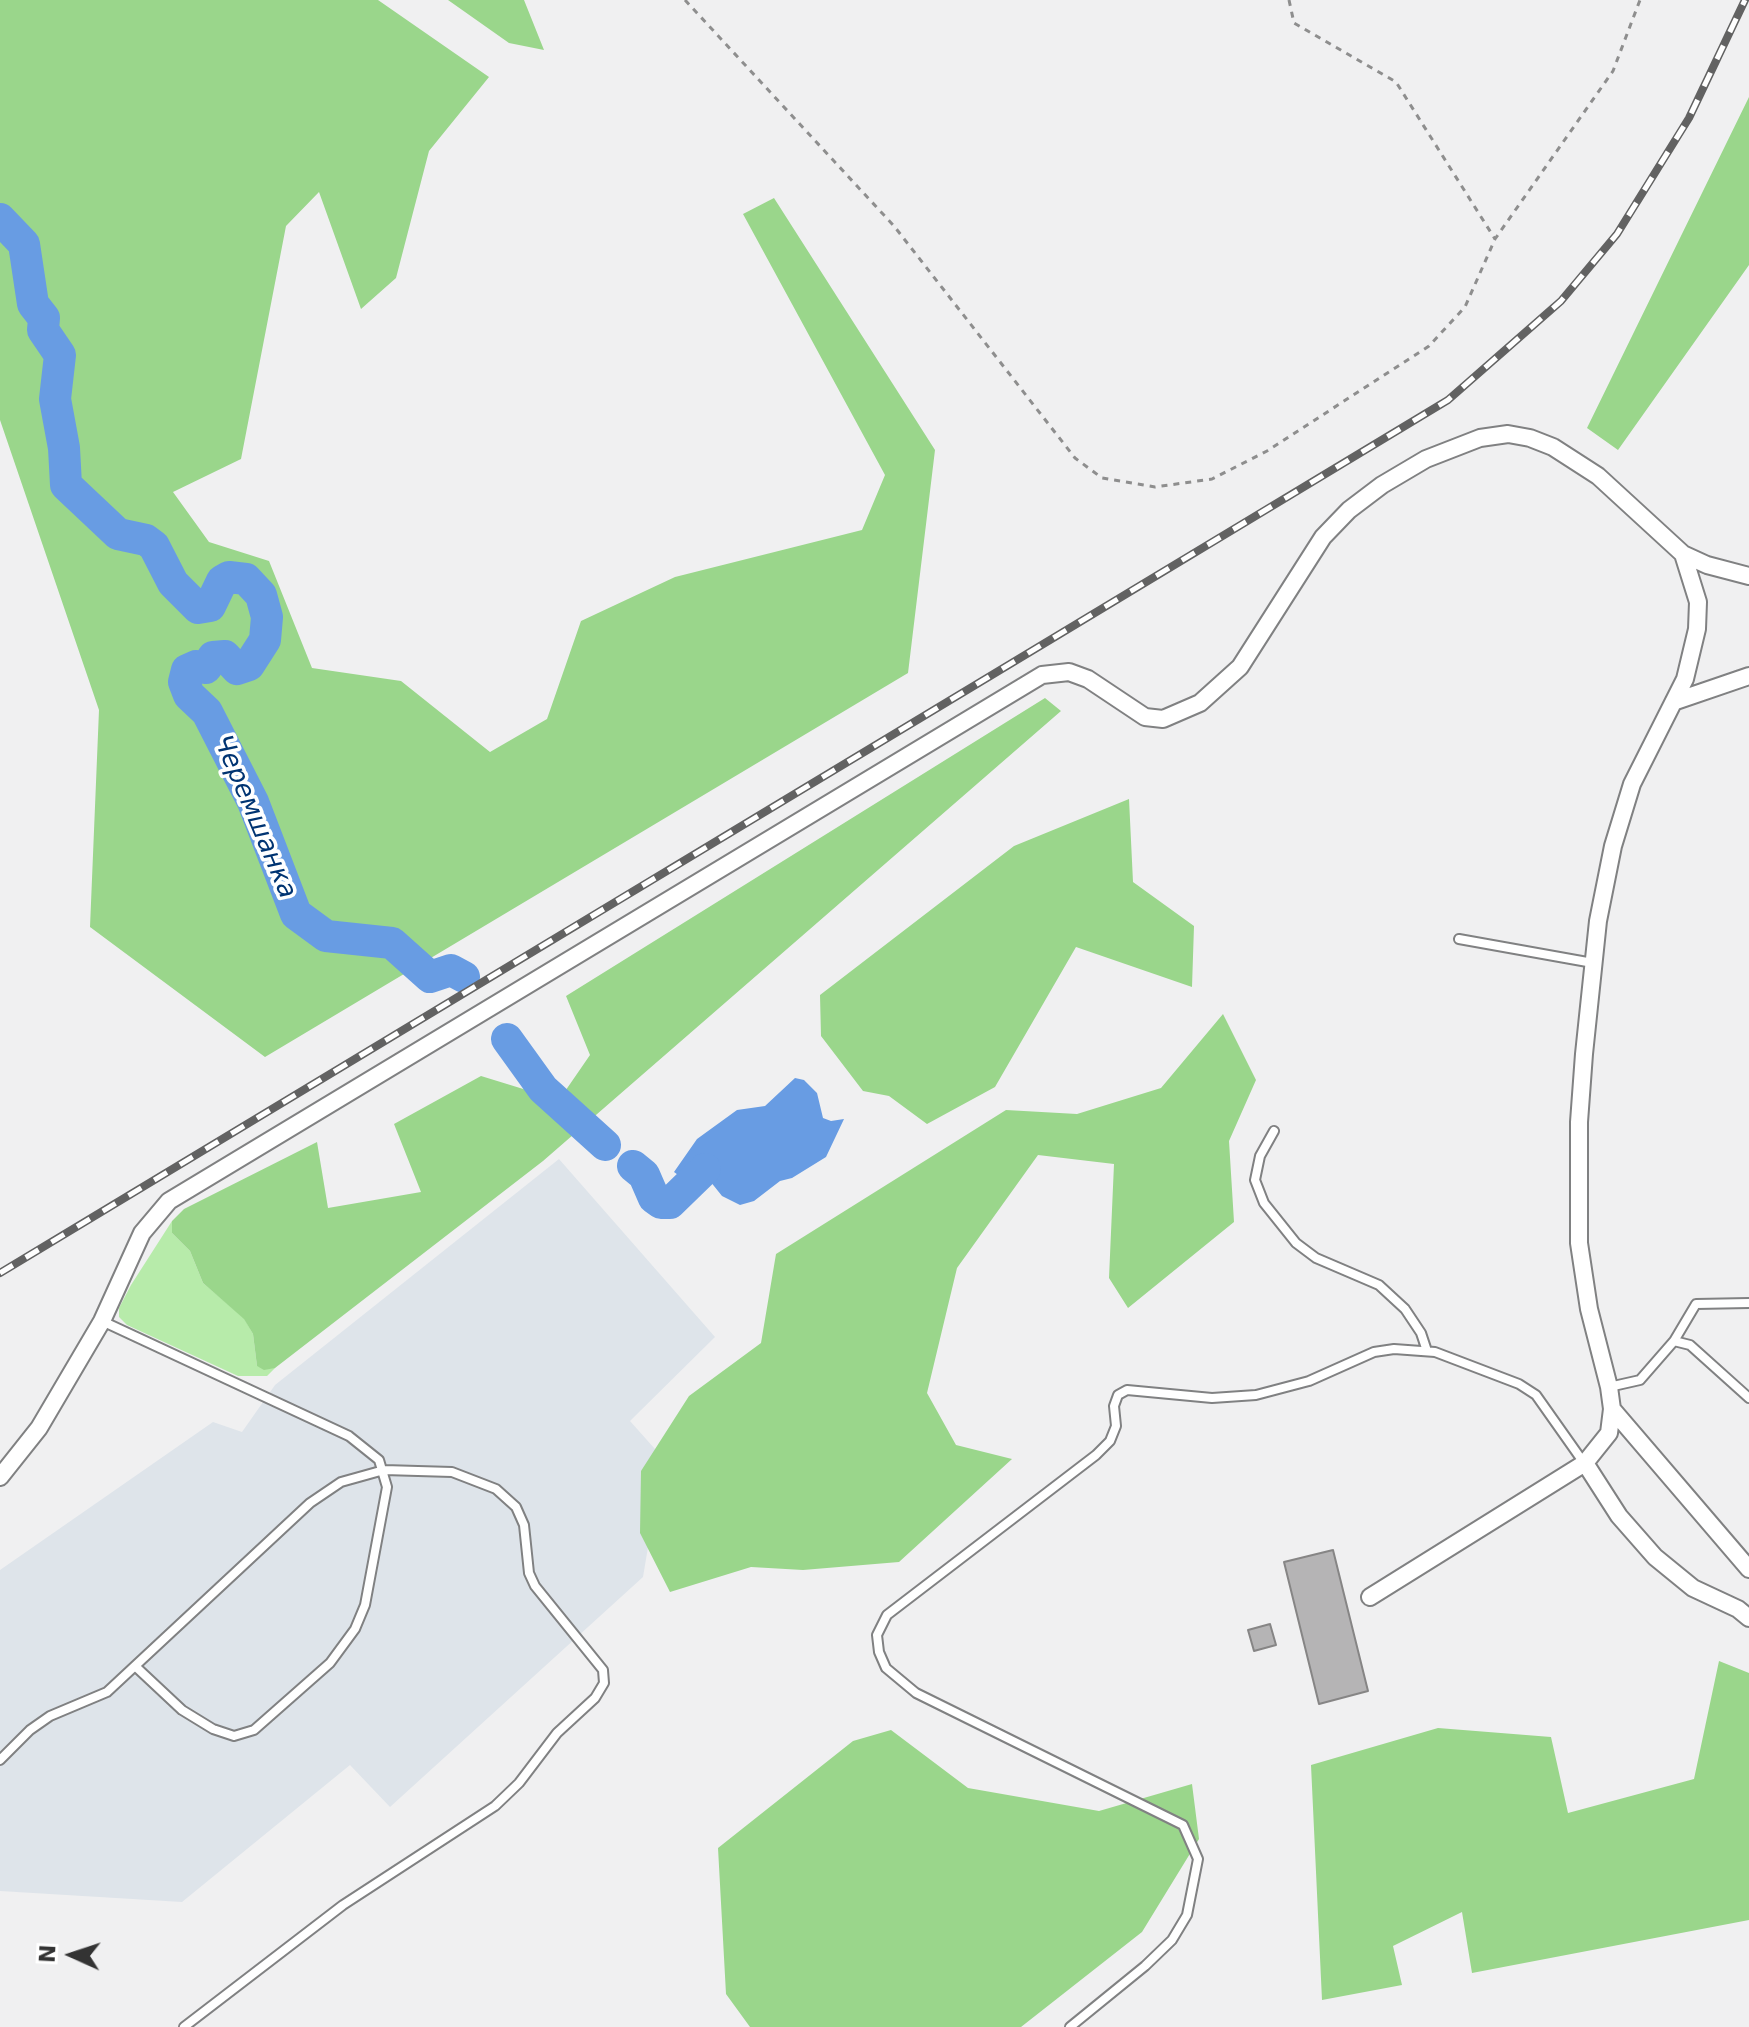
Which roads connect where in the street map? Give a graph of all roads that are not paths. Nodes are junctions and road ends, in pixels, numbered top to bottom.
1 (1683, 554) junction
2 (1749, 576) edge
3 (1749, 676) edge
4 (1676, 701) junction
5 (1459, 939) dead end
6 (1593, 963) junction
7 (1274, 1131) dead end
8 (1749, 1303) edge
9 (102, 1321) junction
10 (1674, 1341) junction
11 (1427, 1351) junction
12 (1609, 1387) junction
13 (1749, 1398) edge
14 (1612, 1409) junction
15 (1585, 1463) junction
16 (384, 1470) junction
17 (0, 1477) edge
18 (1749, 1569) edge
19 (1370, 1597) dead end
20 (1749, 1618) edge
21 (135, 1666) junction
22 (0, 1760) edge
23 (184, 2027) edge
24 (1070, 2027) edge

1 - 2 street
1 - 4 street
1 - 9 street
3 - 4 street
4 - 6 street
5 - 6 lane
6 - 12 street
7 - 11 lane
8 - 10 lane
9 - 16 lane
9 - 17 street
10 - 12 lane
10 - 13 lane
11 - 15 lane
11 - 24 lane
12 - 14 street
14 - 15 street
14 - 18 street
15 - 19 street
15 - 20 street
16 - 21 lane
16 - 21 lane
16 - 23 lane
21 - 22 lane

